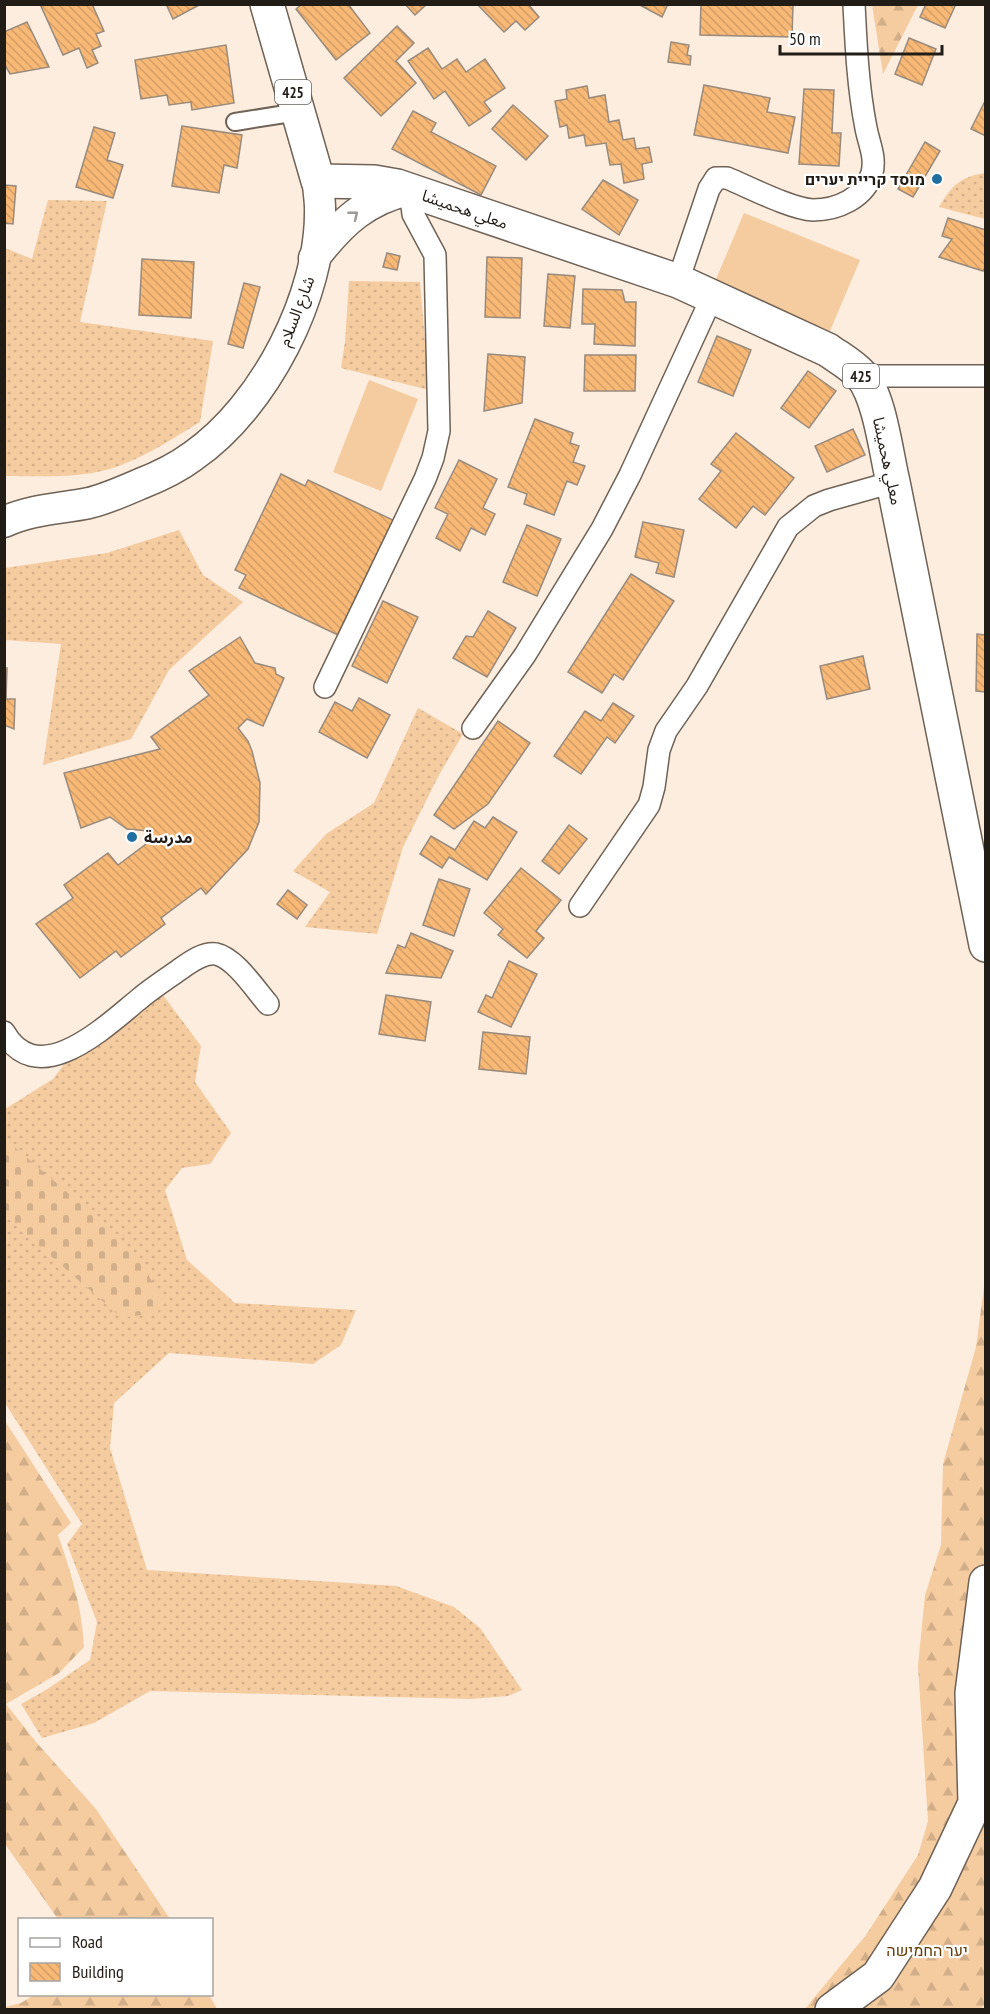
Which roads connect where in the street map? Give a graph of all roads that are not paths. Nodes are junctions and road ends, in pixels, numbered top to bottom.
1 (267, 4) edge
2 (854, 4) edge
3 (298, 112) junction
4 (235, 122) dead end
5 (318, 181) junction
6 (412, 190) junction
7 (314, 258) junction
8 (678, 281) junction
9 (712, 297) junction
10 (862, 376) junction
11 (986, 376) edge
12 (893, 482) junction
13 (4, 497) edge
14 (68, 505) junction
15 (4, 522) edge
16 (325, 687) dead end
17 (472, 728) dead end
18 (580, 906) dead end
19 (986, 945) edge
20 (268, 1004) dead end
21 (4, 1032) edge
22 (986, 1582) edge
23 (832, 2010) edge

1 - 3 main road, شارع السلام / 425
2 - 8 street
3 - 4 street
3 - 5 main road, شارع السلام / 425
5 - 6 main road, معلي هحميشا / 425
5 - 7 main road, شارع السلام
7 -> 6 main road
6 - 8 main road, معلي هحميشا / 425
6 - 16 street
7 - 14 main road, شارع السلام
8 - 9 main road, معلي هحميشا / 425
9 - 10 main road, معلي هحميشا / 425
9 - 17 street
10 - 11 street
10 - 12 main road, معلي هحميشا / 425
12 - 18 street
12 - 19 main road, معلي هحميشا / 425
13 - 14 main road, شارع السلام
14 - 15 main road, شارع السلام
20 - 21 street
22 - 23 main road

